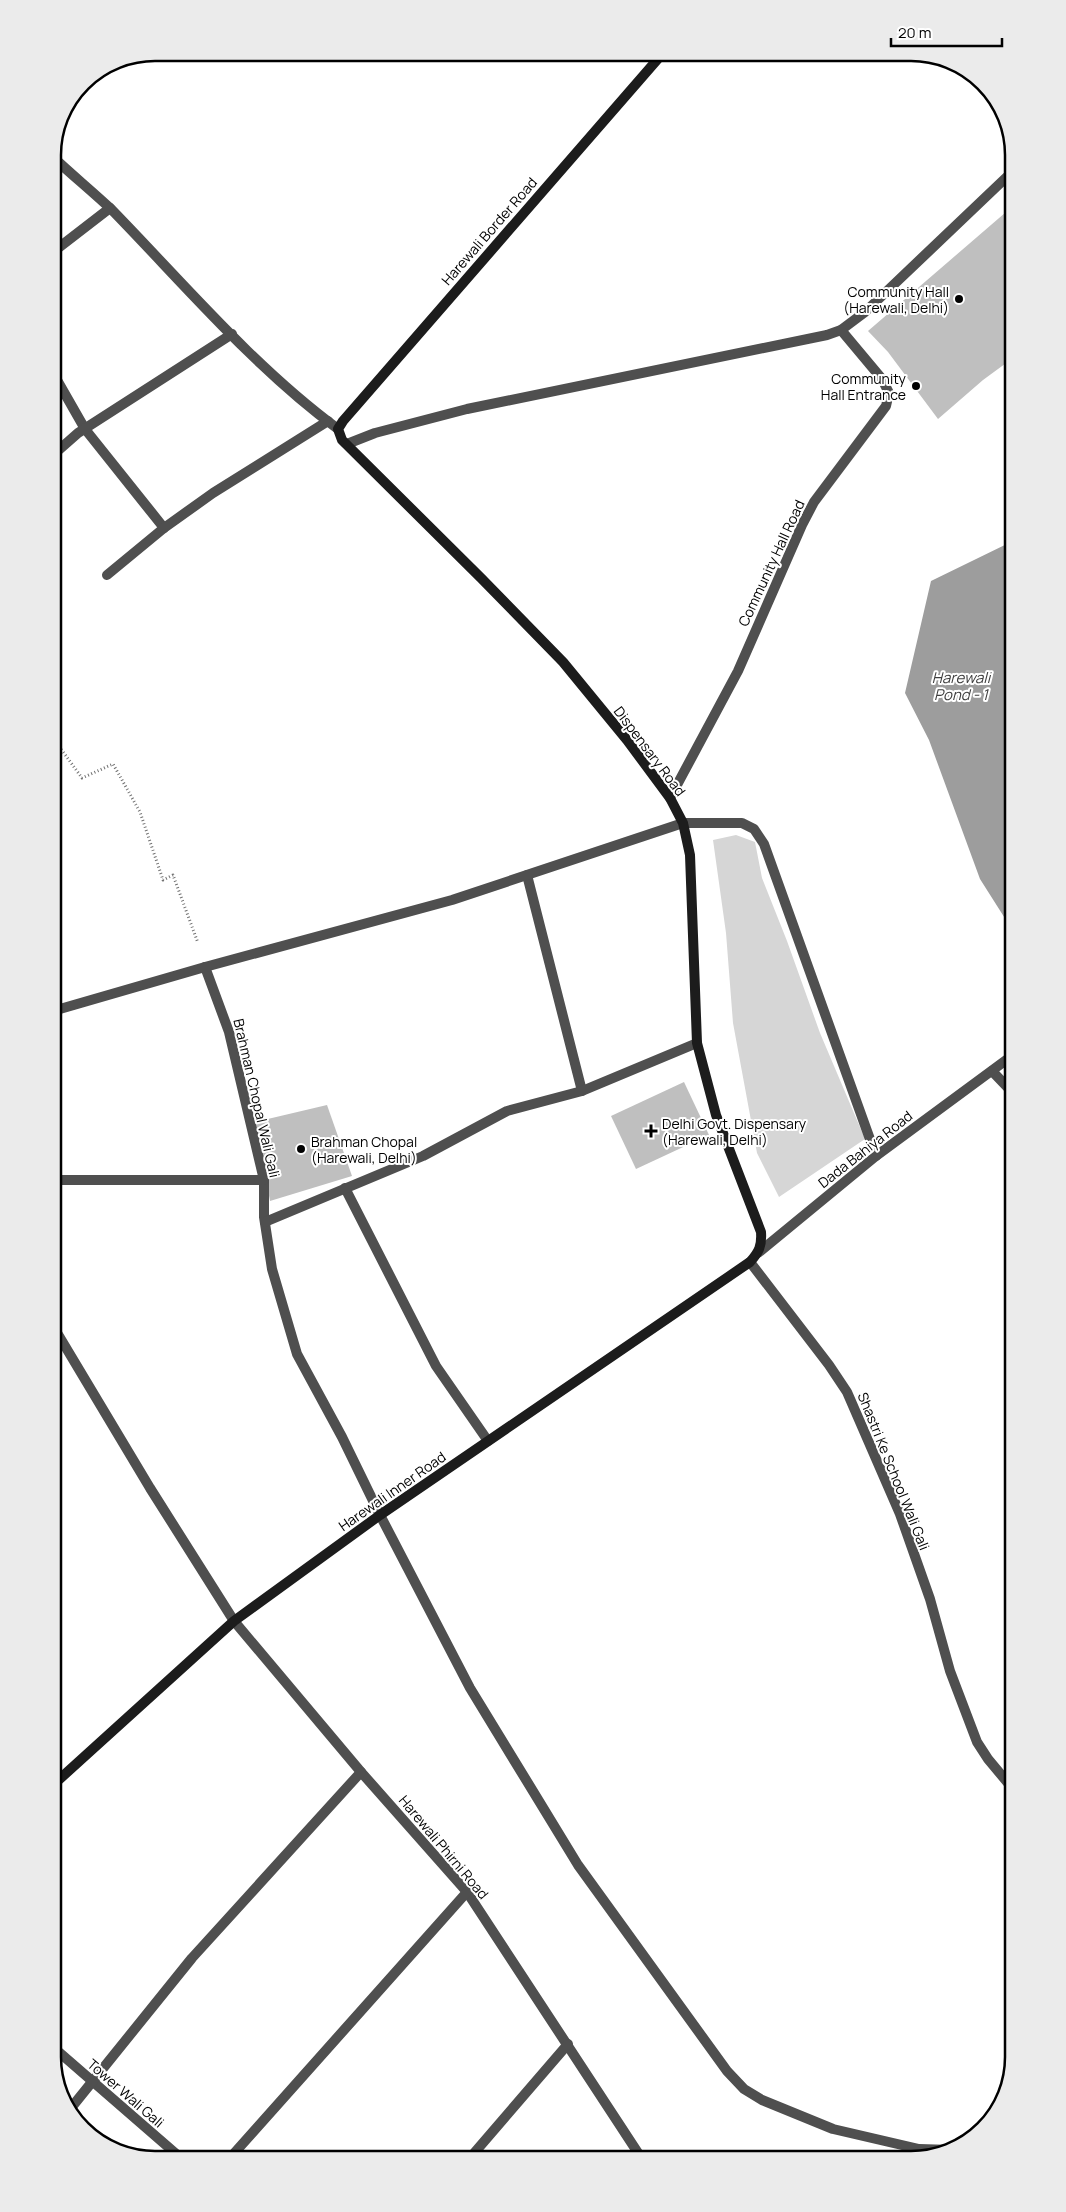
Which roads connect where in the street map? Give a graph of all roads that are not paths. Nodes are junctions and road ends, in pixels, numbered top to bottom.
1 (656, 61) edge
2 (61, 164) edge
3 (1005, 180) edge
4 (110, 208) junction
5 (61, 246) edge
6 (841, 330) junction
7 (232, 334) junction
8 (61, 387) edge
9 (328, 422) junction
10 (85, 429) junction
11 (338, 429) junction
12 (347, 444) junction
13 (61, 448) edge
14 (164, 528) junction
15 (107, 575) dead end
16 (670, 798) junction
17 (683, 823) junction
18 (527, 875) junction
19 (205, 967) junction
20 (61, 1009) edge
21 (697, 1043) junction
22 (1005, 1062) edge
23 (992, 1071) junction
24 (1005, 1084) edge
25 (582, 1091) junction
26 (876, 1156) junction
27 (61, 1180) edge
28 (264, 1180) junction
29 (345, 1188) junction
30 (265, 1222) junction
31 (760, 1248) junction
32 (750, 1262) junction
33 (61, 1339) edge
34 (488, 1441) junction
35 (380, 1515) junction
36 (234, 1621) junction
37 (361, 1772) junction
38 (61, 1777) edge
39 (1005, 1779) edge
40 (467, 1892) junction
41 (568, 2044) junction
42 (61, 2054) edge
43 (94, 2082) junction
44 (74, 2104) edge
45 (930, 2149) edge
46 (173, 2151) edge
47 (236, 2151) edge
48 (476, 2151) edge
49 (637, 2151) edge

1 - 11 street, Harewali Border Road
2 - 4 street
3 - 6 street
4 - 5 street
4 - 7 street
6 - 12 street
6 - 16 street, Community Hall Road
7 - 9 street
7 - 10 street
8 - 10 street
9 - 11 street
9 - 14 street
10 - 13 street
10 - 14 street
11 - 12 street, Dispensary Road
12 - 16 street, Dispensary Road
14 - 15 street
16 - 17 street, Dispensary Road
17 - 18 street
17 - 21 street, Dispensary Road
17 - 26 street
18 - 19 street
18 - 25 street
19 - 20 street
19 - 28 street, Brahman Chopal Wali Gali
21 - 25 street
21 - 31 street, Dispensary Road
22 - 23 street, Dada Bahiya Road
23 - 24 street
23 - 26 street, Dada Bahiya Road
25 - 29 street
26 - 31 street, Dada Bahiya Road
27 - 28 street
28 - 30 street, Brahman Chopal Wali Gali
29 - 30 street
29 - 34 street
30 - 35 street, Brahman Chopal Wali Gali
31 - 32 street, Harewali Inner Road
32 - 34 street, Harewali Inner Road
32 - 39 street, Shastri Ke School Wali Gali
33 - 36 street, Harewali Phirni Road
34 - 35 street, Harewali Inner Road
35 - 36 street, Harewali Inner Road
35 - 45 street, Brahman Chopal Wali Gali
36 - 37 street, Harewali Phirni Road
36 - 38 street, Harewali Inner Road
37 - 40 street, Harewali Phirni Road
37 - 43 street
40 - 41 street, Harewali Phirni Road
40 - 47 street
41 - 48 street
41 - 49 street, Harewali Phirni Road
42 - 43 street, Tower Wali Gali
43 - 44 street
43 - 46 street, Tower Wali Gali

